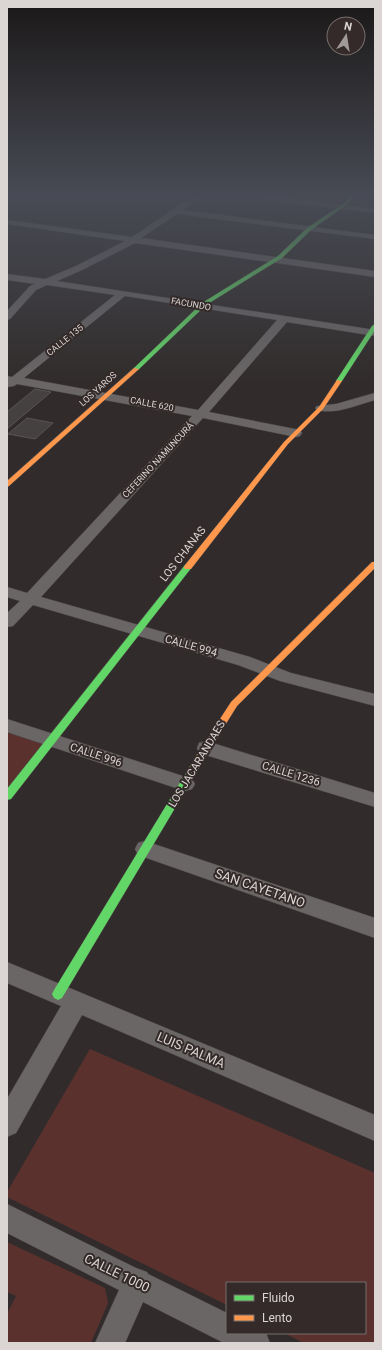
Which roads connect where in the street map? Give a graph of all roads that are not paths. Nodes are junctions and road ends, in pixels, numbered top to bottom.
1 (100, 257) edge
2 (255, 257) edge
3 (278, 257) edge
4 (275, 260) junction
5 (375, 274) edge
6 (7, 277) edge
7 (43, 282) junction
8 (123, 293) junction
9 (202, 306) junction
10 (7, 317) edge
11 (283, 320) junction
12 (373, 330) edge
13 (10, 382) edge
14 (107, 396) junction
15 (375, 396) edge
16 (321, 408) junction
17 (201, 414) junction
18 (296, 433) junction
19 (7, 485) edge
20 (375, 564) edge
21 (7, 592) edge
22 (31, 598) junction
23 (7, 622) edge
24 (138, 630) junction
25 (268, 671) junction
26 (375, 700) edge
27 (7, 725) edge
28 (52, 740) junction
29 (206, 748) junction
30 (185, 784) junction
31 (7, 796) edge
32 (375, 800) edge
33 (145, 849) junction
34 (375, 928) edge
35 (7, 972) edge
36 (68, 998) junction
37 (7, 1124) edge
38 (375, 1128) edge
39 (7, 1218) edge
40 (137, 1282) junction
41 (226, 1328) edge
42 (237, 1334) edge
43 (110, 1343) edge
44 (255, 1343) edge

1 - 7 street
2 - 4 street
3 - 4 street, LOS YAROS
4 - 5 street
4 - 9 street, LOS YAROS
6 - 7 street, FACUNDO
7 - 8 street, FACUNDO
7 - 10 street
8 - 9 street, FACUNDO
8 - 13 street, CALLE 135
9 - 11 street, FACUNDO
9 - 14 street, LOS YAROS
11 - 12 street, FACUNDO
11 - 17 street, CEFERINO NAMUNCURÁ
12 - 16 street, LOS CHANAS
13 - 14 street, CALLE 620
14 - 17 street, CALLE 620
14 - 19 street, LOS YAROS
15 - 16 street
16 - 18 street, LOS CHANAS
17 - 18 street, CALLE 620
17 - 22 street, CEFERINO NAMUNCURÁ
18 - 24 street, LOS CHANAS
20 - 25 street, LOS JACARANDAES
21 - 22 street, CALLE 994
22 - 23 street, CEFERINO NAMUNCURÁ
22 - 24 street, CALLE 994
24 - 25 street, CALLE 994
24 - 28 street, LOS CHANAS
25 - 26 street, CALLE 994
25 - 29 street, LOS JACARANDAES
27 - 28 street, CALLE 996
28 - 30 street, CALLE 996
28 - 31 street, LOS CHANAS
29 - 30 street, LOS JACARANDAES
29 - 32 street, CALLE 1236
30 - 33 street, LOS JACARANDAES
33 - 34 street, SAN CAYETANO
33 - 36 street, LOS JACARANDAES
35 - 36 street, LUIS PALMA
36 - 37 street, LOS JACARANDAES
36 - 38 street, LUIS PALMA
39 - 40 street, CALLE 1000
40 - 41 street, CALLE 1000
40 - 43 street
42 - 44 street

